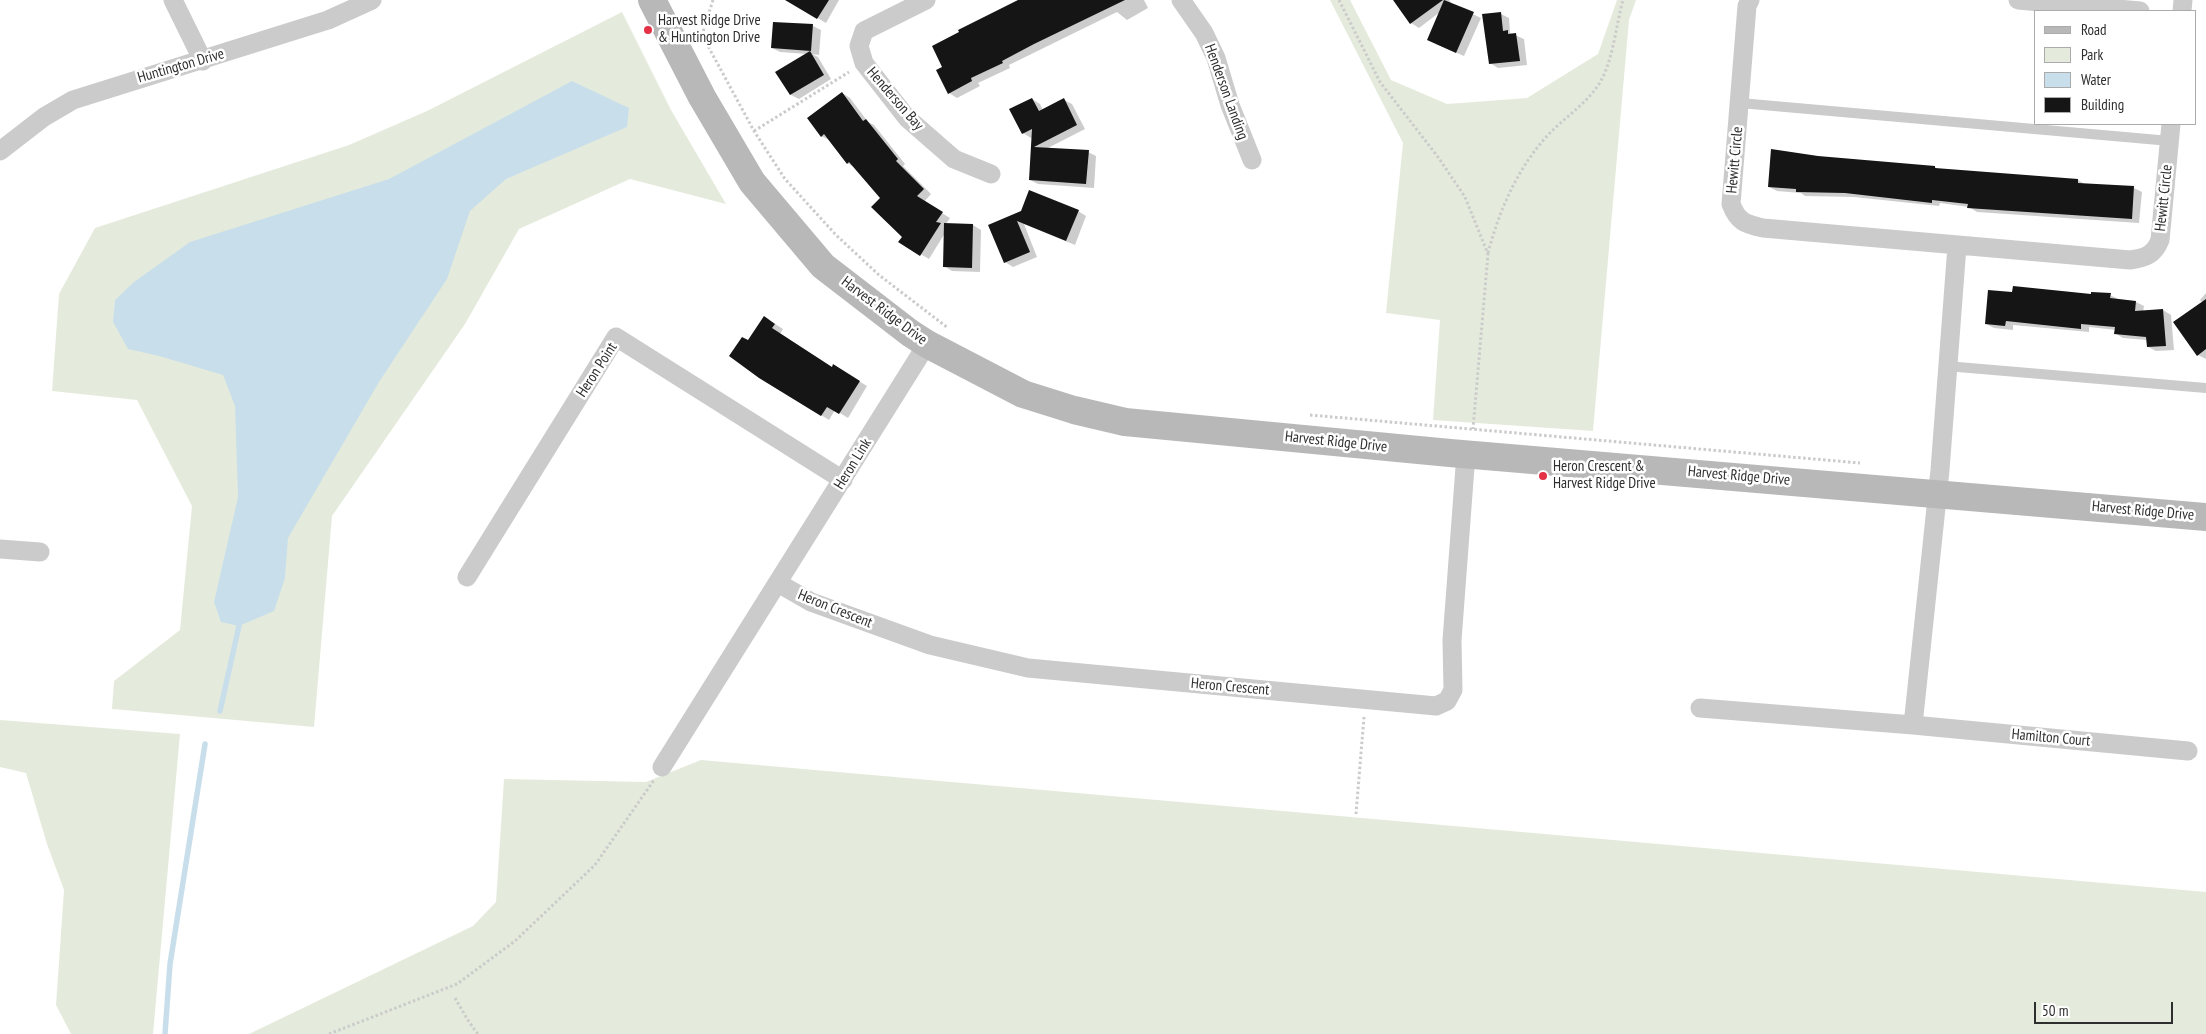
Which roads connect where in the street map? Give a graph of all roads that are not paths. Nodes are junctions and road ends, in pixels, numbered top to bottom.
1 (173, 0) edge
2 (372, 0) edge
3 (652, 0) edge
4 (926, 0) edge
5 (1181, 0) edge
6 (1750, 0) edge
7 (2018, 0) edge
8 (2129, 10) edge
9 (203, 61) junction
10 (1740, 103) junction
11 (2034, 123) edge
12 (2067, 125) edge
13 (2171, 132) edge
14 (0, 152) edge
15 (1252, 160) dead end
16 (991, 174) dead end
17 (1957, 246) junction
18 (927, 344) junction
19 (1946, 366) junction
20 (2206, 388) edge
21 (1470, 442) junction
22 (843, 480) junction
23 (1937, 492) junction
24 (2206, 517) edge
25 (0, 549) edge
26 (40, 552) dead end
27 (467, 577) dead end
28 (778, 583) junction
29 (1700, 708) dead end
30 (1913, 724) junction
31 (2188, 751) dead end
32 (662, 768) road end

1 - 9 street
2 - 9 street, Huntington Drive
3 - 18 street, Harvest Ridge Drive
4 - 16 street, Henderson Bay
5 - 15 street, Henderson Landing
6 - 10 street, Hewitt Circle
7 - 8 street
9 - 14 street, Huntington Drive
10 - 11 lane
10 - 17 street, Hewitt Circle
12 - 13 lane
13 - 17 street, Hewitt Circle
17 - 19 street
18 - 21 street, Harvest Ridge Drive
18 - 22 street, Heron Link
19 - 20 lane
19 - 23 street
21 - 23 street, Harvest Ridge Drive
21 - 28 street, Heron Crescent
22 - 27 street, Heron Point
22 - 28 street, Heron Link
23 - 24 street, Harvest Ridge Drive
23 - 30 street
25 - 26 street
28 - 32 street, Heron Link
29 - 30 street, Hamilton Court
30 - 31 street, Hamilton Court

